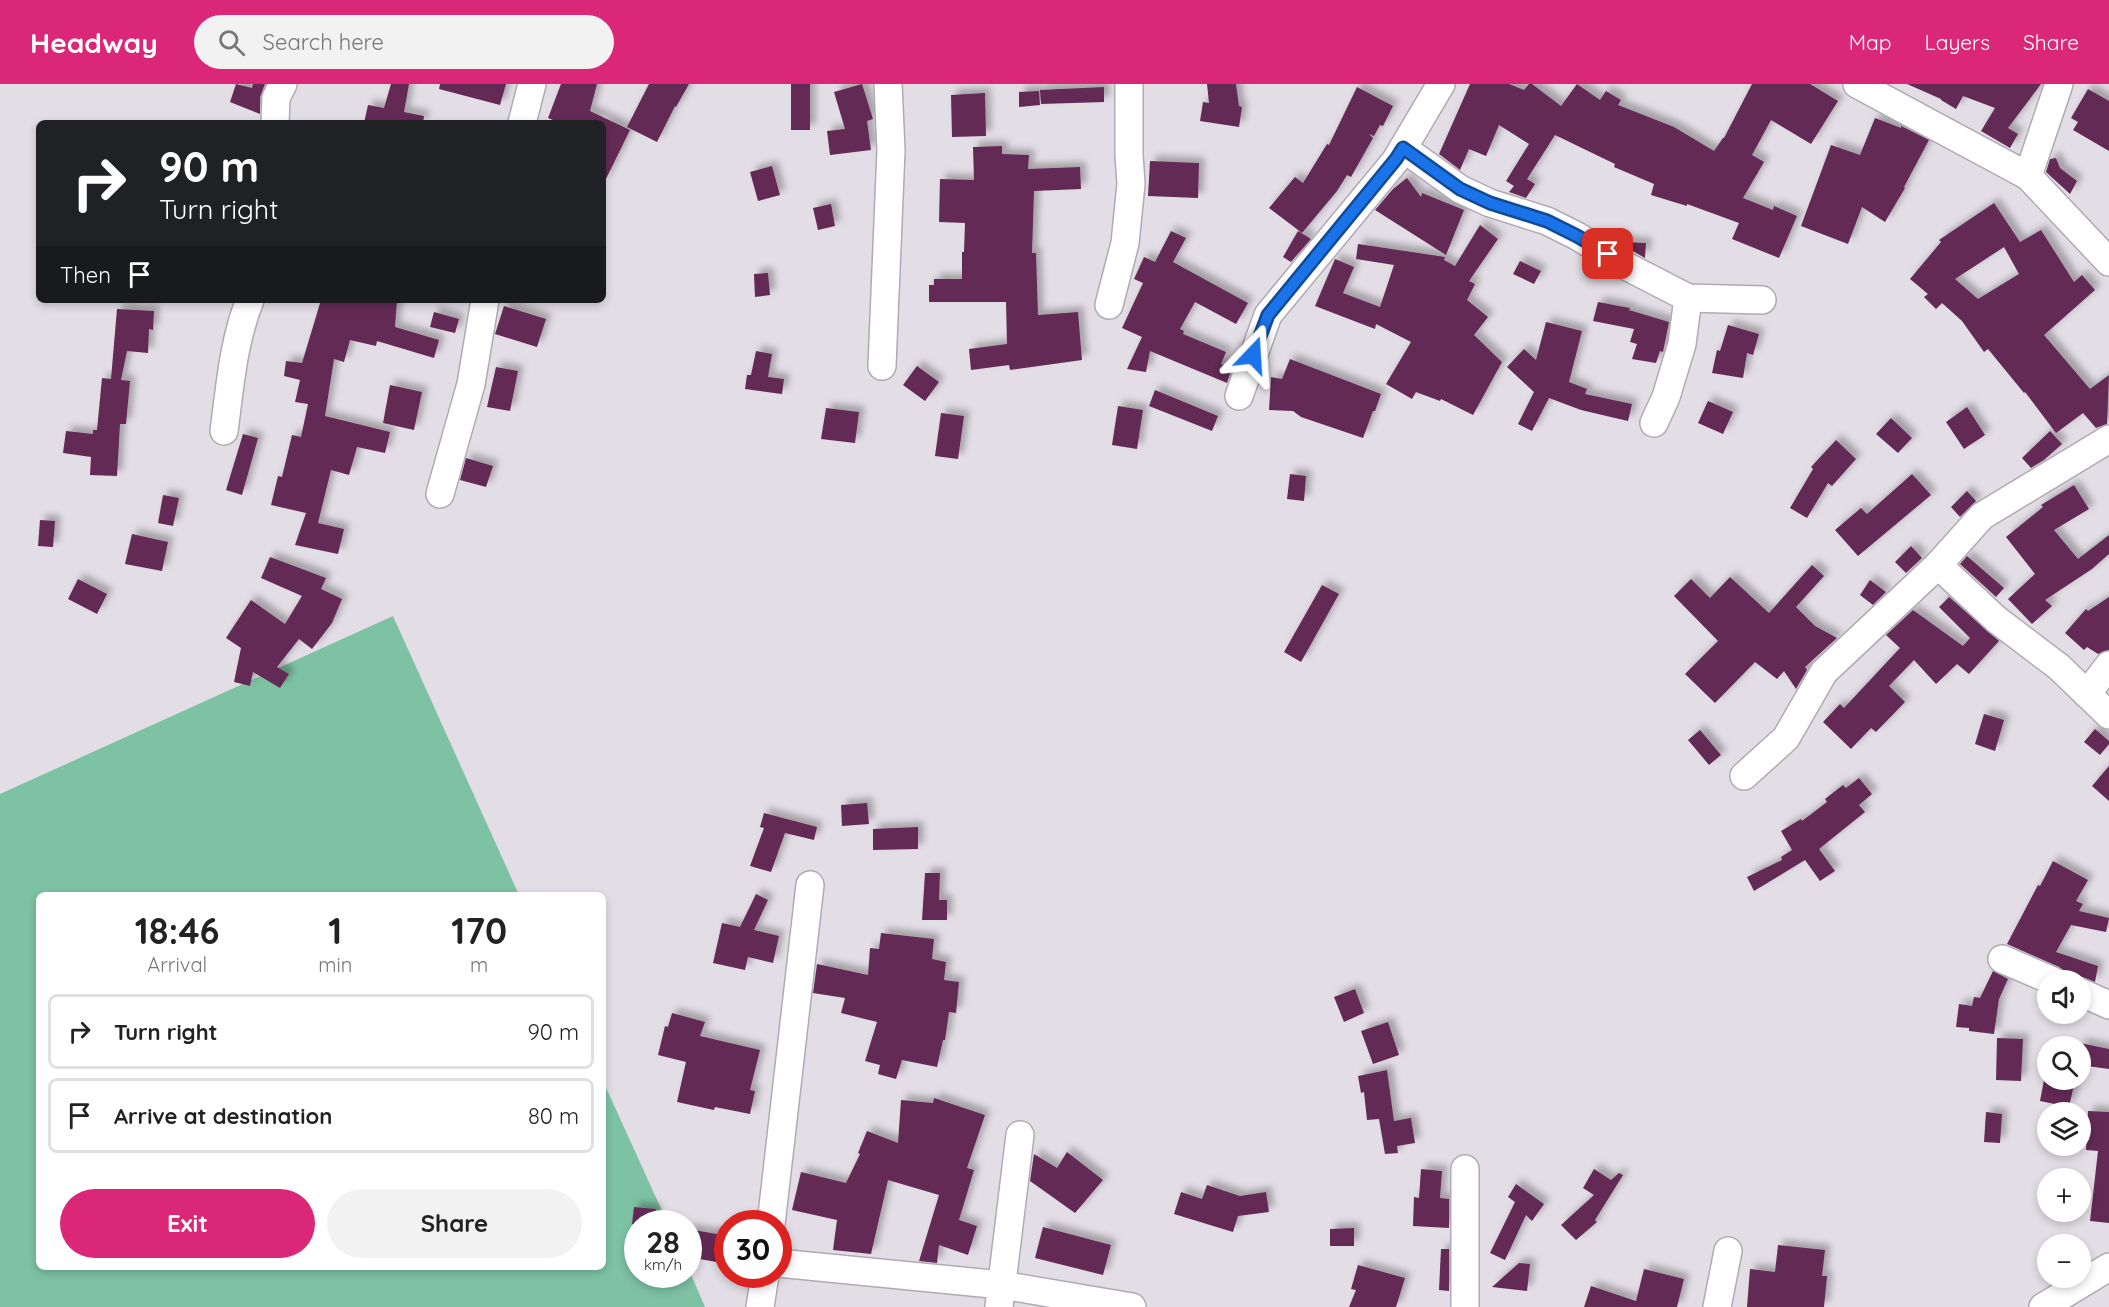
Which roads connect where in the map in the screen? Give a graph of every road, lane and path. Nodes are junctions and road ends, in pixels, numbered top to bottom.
1 (283, 84) edge
2 (532, 84) edge
3 (888, 84) edge
4 (1129, 84) edge
5 (1441, 84) edge
6 (1857, 84) edge
7 (2059, 84) edge
8 (275, 120) edge
9 (523, 120) edge
10 (1403, 148) junction
11 (2028, 176) junction
12 (2109, 262) edge
13 (1688, 298) junction
14 (1762, 300) dead end
15 (249, 303) edge
16 (484, 303) edge
17 (1109, 305) dead end
18 (882, 366) dead end
19 (1239, 396) dead end
20 (1654, 423) dead end
21 (224, 431) dead end
22 (2109, 438) edge
23 (440, 494) dead end
24 (1938, 565) junction
25 (2109, 665) edge
26 (2087, 694) junction
27 (2109, 715) edge
28 (1744, 776) dead end
29 (810, 885) dead end
30 (2002, 959) dead end
31 (2037, 974) edge
32 (2091, 998) edge
33 (2109, 1005) edge
34 (1020, 1135) dead end
35 (1465, 1169) dead end
36 (773, 1210) edge
37 (1728, 1251) dead end
38 (792, 1265) edge
39 (2109, 1267) edge
40 (763, 1288) edge
41 (1001, 1296) edge
42 (760, 1307) edge
43 (1132, 1307) edge
44 (1465, 1307) edge
45 (1717, 1307) edge
46 (2043, 1307) edge

1 - 8 street
2 - 9 street
3 - 18 street
4 - 17 street
5 - 10 street
6 - 11 street
7 - 11 street
10 - 13 street
10 - 19 street
11 - 12 street
13 - 14 street
13 - 20 street
15 - 21 street
16 - 23 street
22 - 24 street
24 - 26 street
24 - 28 street
25 - 26 street
26 - 27 street
29 - 36 street
30 - 31 street
32 - 33 street
34 - 41 street
35 - 44 street
37 - 45 street
38 - 41 street
39 - 46 street
40 - 42 street
41 - 43 street

